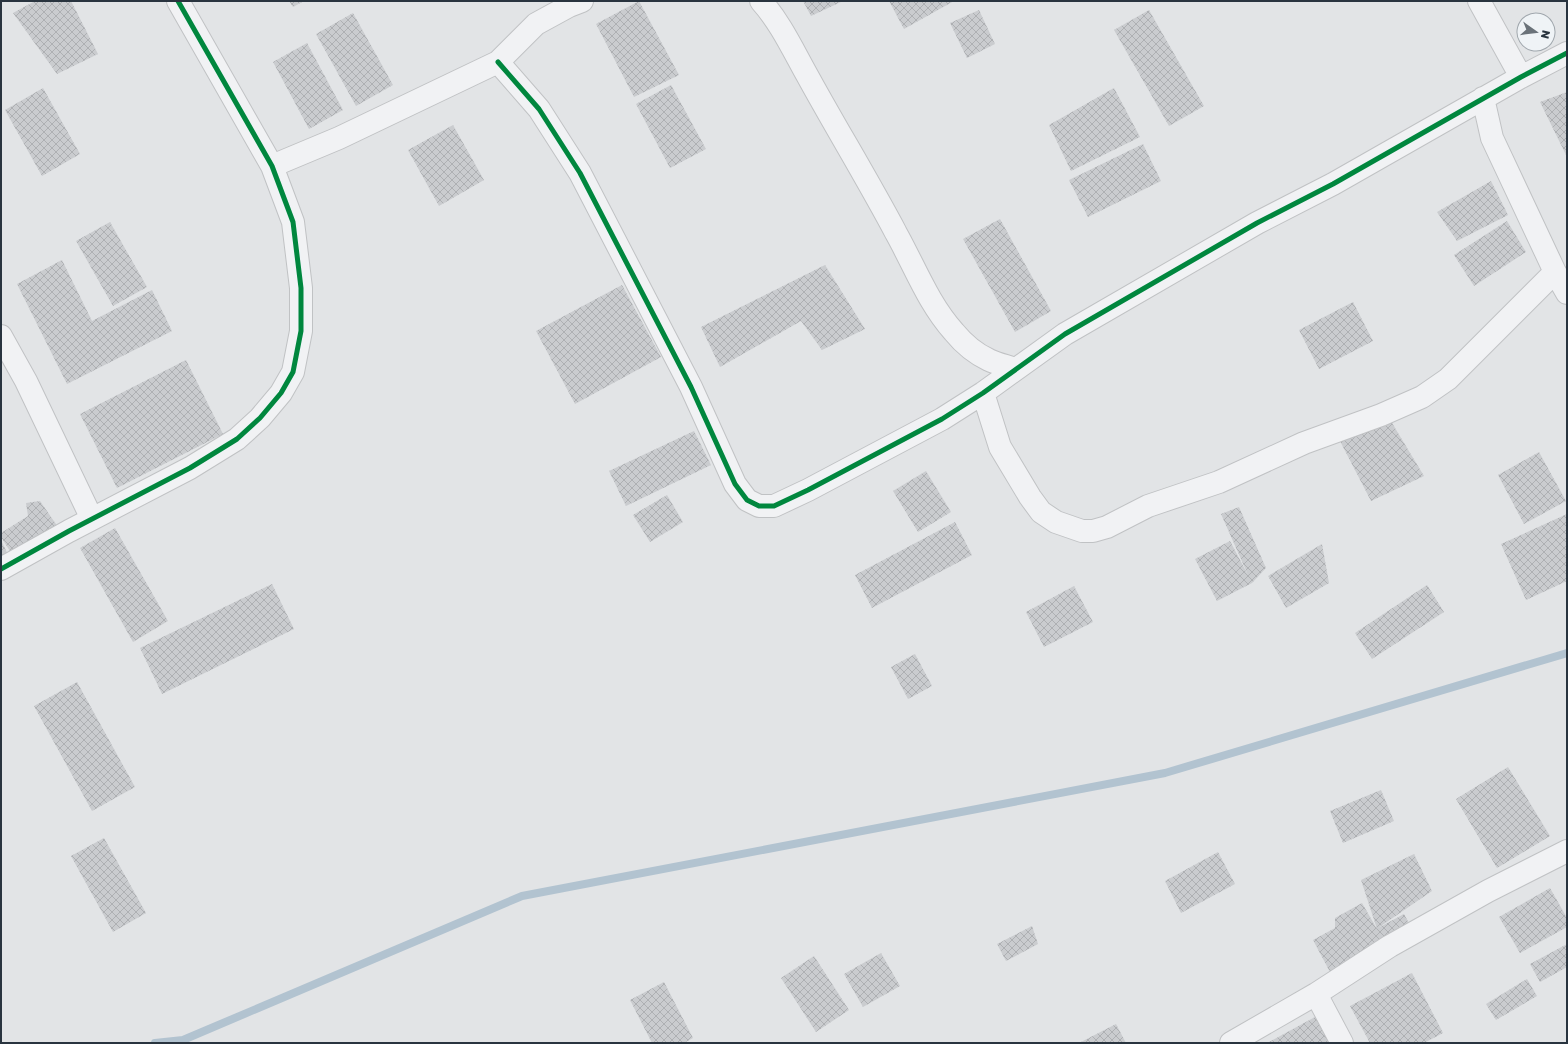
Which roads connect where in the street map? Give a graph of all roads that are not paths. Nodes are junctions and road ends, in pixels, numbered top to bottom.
1 (178, 1) edge
2 (582, 1) edge
3 (761, 1) edge
4 (1479, 1) edge
5 (1567, 53) edge
6 (498, 62) junction
7 (1521, 77) junction
8 (1483, 98) junction
9 (272, 166) junction
10 (1556, 272) junction
11 (1567, 293) edge
12 (1, 336) edge
13 (1015, 369) junction
14 (983, 393) junction
15 (92, 519) junction
16 (1, 569) edge
17 (1567, 851) edge
18 (1316, 994) junction
19 (1231, 1043) edge
20 (1342, 1043) edge

1 - 9 street
2 - 6 street
3 - 13 street
4 - 7 street
5 - 7 street
6 - 9 street
6 - 14 street
7 - 8 street
8 - 10 street
8 - 13 street
9 - 15 street
10 - 11 street
10 - 14 street
12 - 15 street
13 - 14 street
15 - 16 street
17 - 18 street
18 - 19 street
18 - 20 street

